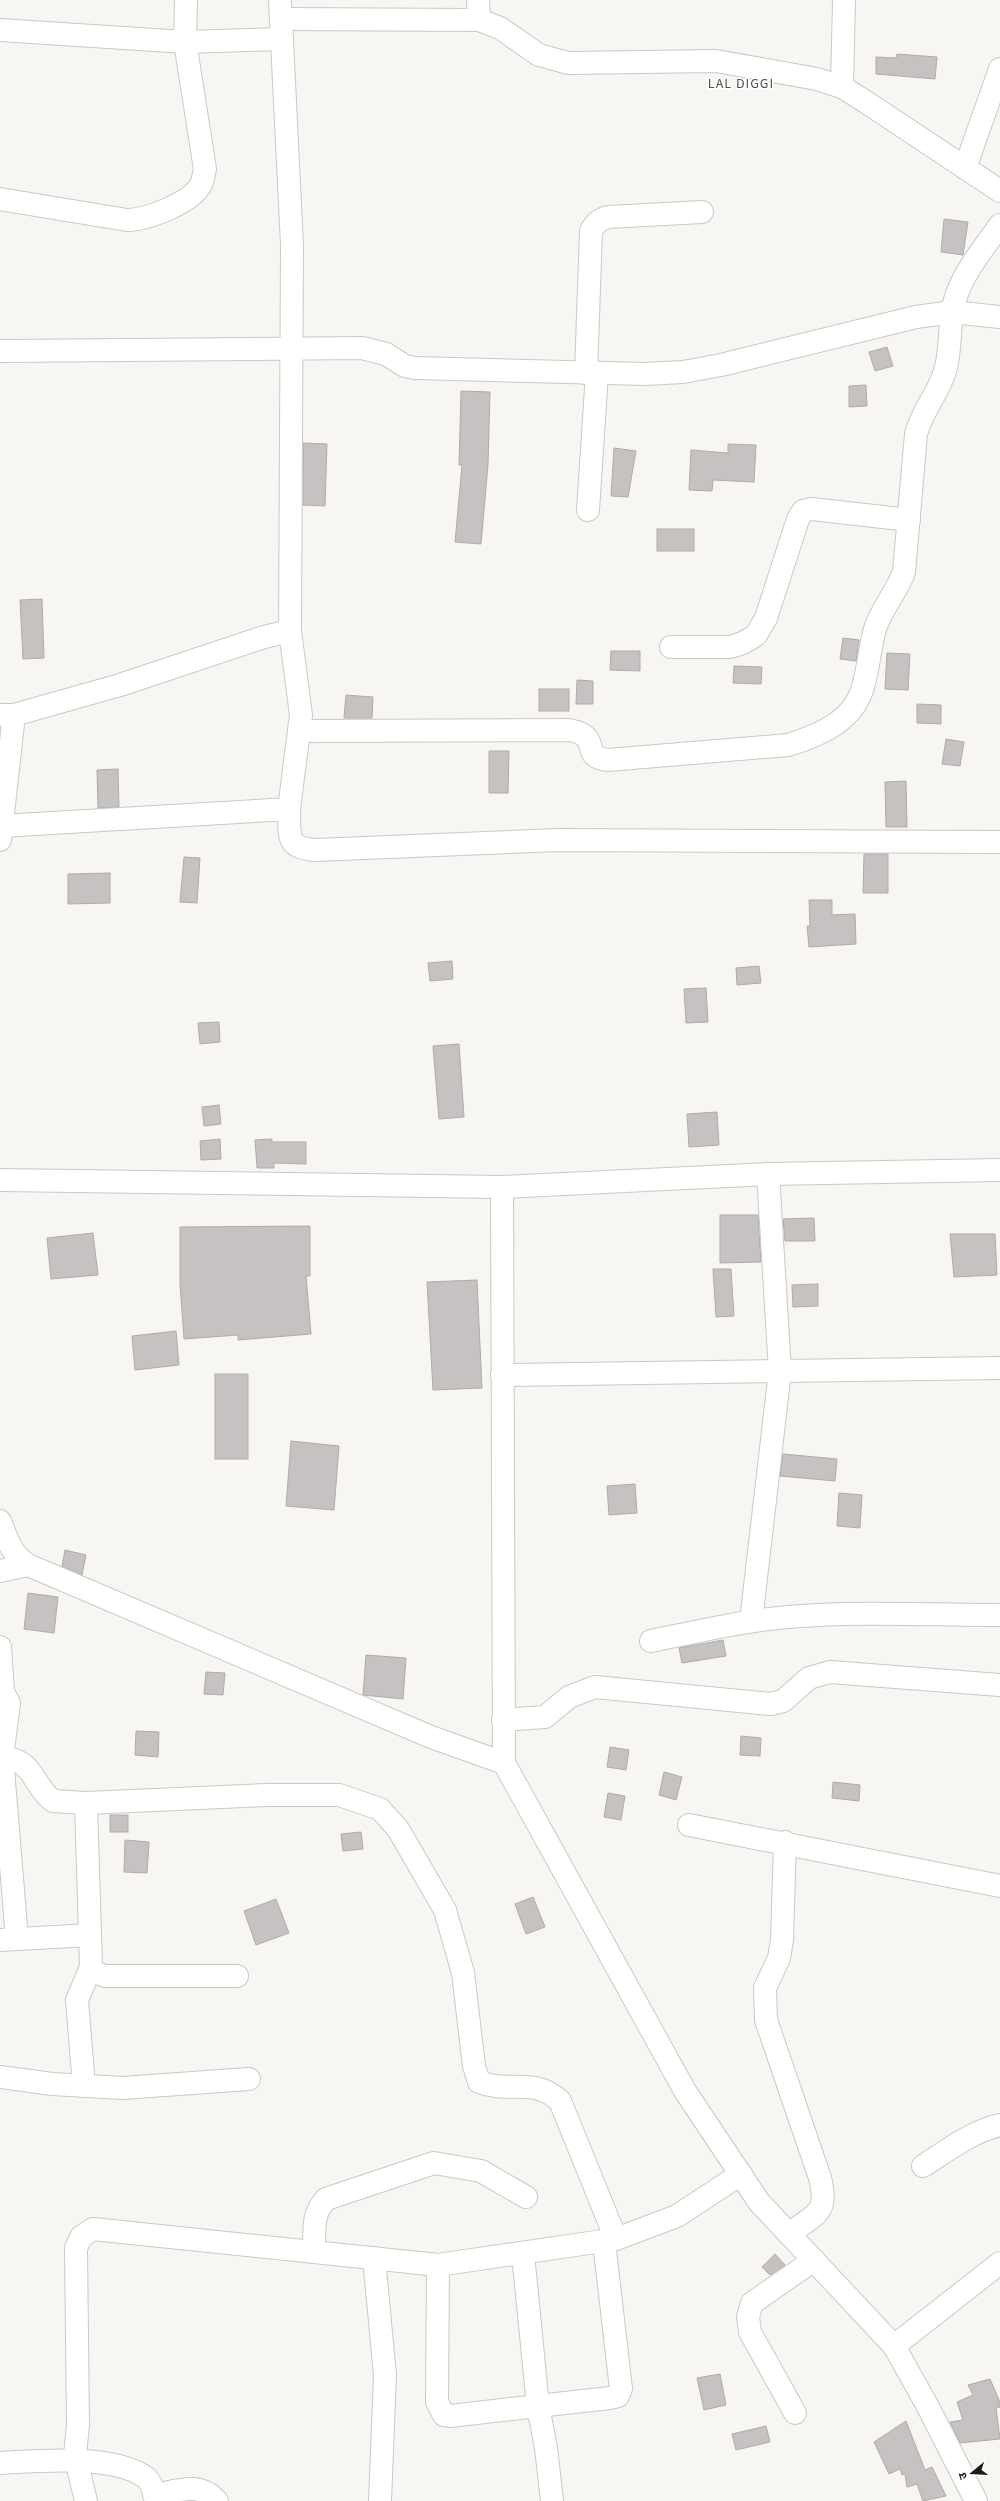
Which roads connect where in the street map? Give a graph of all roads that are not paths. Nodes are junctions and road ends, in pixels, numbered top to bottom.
1 (186, 0) edge
2 (844, 0) edge
3 (478, 10) edge
4 (281, 19) edge
5 (0, 30) edge
6 (185, 42) junction
7 (1000, 69) edge
8 (842, 87) junction
9 (965, 168) junction
10 (1000, 191) edge
11 (0, 199) edge
12 (702, 212) dead end
13 (1000, 225) edge
14 (952, 312) junction
15 (1000, 317) edge
16 (291, 348) junction
17 (0, 351) edge
18 (592, 373) junction
19 (588, 510) dead end
20 (908, 520) junction
21 (290, 631) junction
22 (671, 647) dead end
23 (7, 715) edge
24 (299, 731) junction
25 (290, 809) junction
26 (1, 833) edge
27 (1000, 842) edge
28 (1000, 1170) edge
29 (768, 1174) junction
30 (0, 1180) edge
31 (502, 1187) junction
32 (1000, 1368) edge
33 (780, 1371) junction
34 (502, 1375) junction
35 (0, 1521) edge
36 (28, 1565) junction
37 (0, 1571) edge
38 (1000, 1615) edge
39 (751, 1621) junction
40 (651, 1641) dead end
41 (0, 1647) edge
42 (1000, 1685) edge
43 (503, 1720) junction
44 (1, 1757) edge
45 (504, 1763) junction
46 (86, 1803) junction
47 (689, 1825) dead end
48 (785, 1842) junction
49 (1000, 1886) edge
50 (90, 1935) junction
51 (8, 1939) edge
52 (91, 1967) junction
53 (237, 1976) dead end
54 (0, 2077) edge
55 (249, 2079) dead end
56 (84, 2086) junction
57 (1000, 2125) edge
58 (923, 2166) dead end
59 (740, 2174) junction
60 (526, 2197) dead end
61 (789, 2234) junction
62 (610, 2241) junction
63 (314, 2252) junction
64 (522, 2254) junction
65 (374, 2258) junction
66 (814, 2260) junction
67 (1000, 2263) edge
68 (438, 2265) junction
69 (894, 2346) junction
70 (538, 2406) junction
71 (796, 2413) dead end
72 (76, 2460) junction
73 (0, 2463) edge
74 (155, 2498) edge
75 (86, 2501) edge
76 (217, 2501) edge
77 (380, 2501) edge
78 (552, 2501) edge
79 (976, 2501) edge

1 - 6 street
2 - 8 street
3 - 4 street
3 - 8 street
4 - 6 street
4 - 16 street
5 - 6 street
6 - 11 street
7 - 9 street
8 - 9 street
9 - 10 street
12 - 18 street
13 - 14 street
14 - 15 street
14 - 18 street
14 - 20 street
16 - 17 street
16 - 18 street
16 - 21 street
18 - 19 street
20 - 22 street
20 - 24 street
21 - 23 street
21 - 24 street
23 - 26 street
24 - 25 street
25 - 26 street
25 - 27 street
28 - 29 street
29 - 31 street
29 - 33 street
30 - 31 street
31 - 34 street
32 - 33 street
33 - 34 street
33 - 39 street
34 - 43 street
35 - 36 street
36 - 37 street
36 - 45 street
38 - 39 street
39 - 40 street
41 - 44 street
42 - 43 street
43 - 45 street
44 - 46 street
44 - 51 street
45 - 59 street
46 - 50 street
46 - 62 street
47 - 48 street
48 - 49 street
48 - 61 street
50 - 51 street
50 - 52 street
52 - 53 street
52 - 56 street
54 - 56 street
55 - 56 street
57 - 58 street
59 - 61 street
59 - 62 street
60 - 63 street
61 - 66 street
62 - 64 street
62 - 70 street
63 - 65 street
63 - 72 street
64 - 68 street
64 - 70 street
65 - 68 street
65 - 77 street
66 - 69 street
66 - 71 street
67 - 69 street
68 - 70 street
69 - 79 street
70 - 78 street
72 - 73 street
72 - 74 street
72 - 75 street
74 - 76 street

